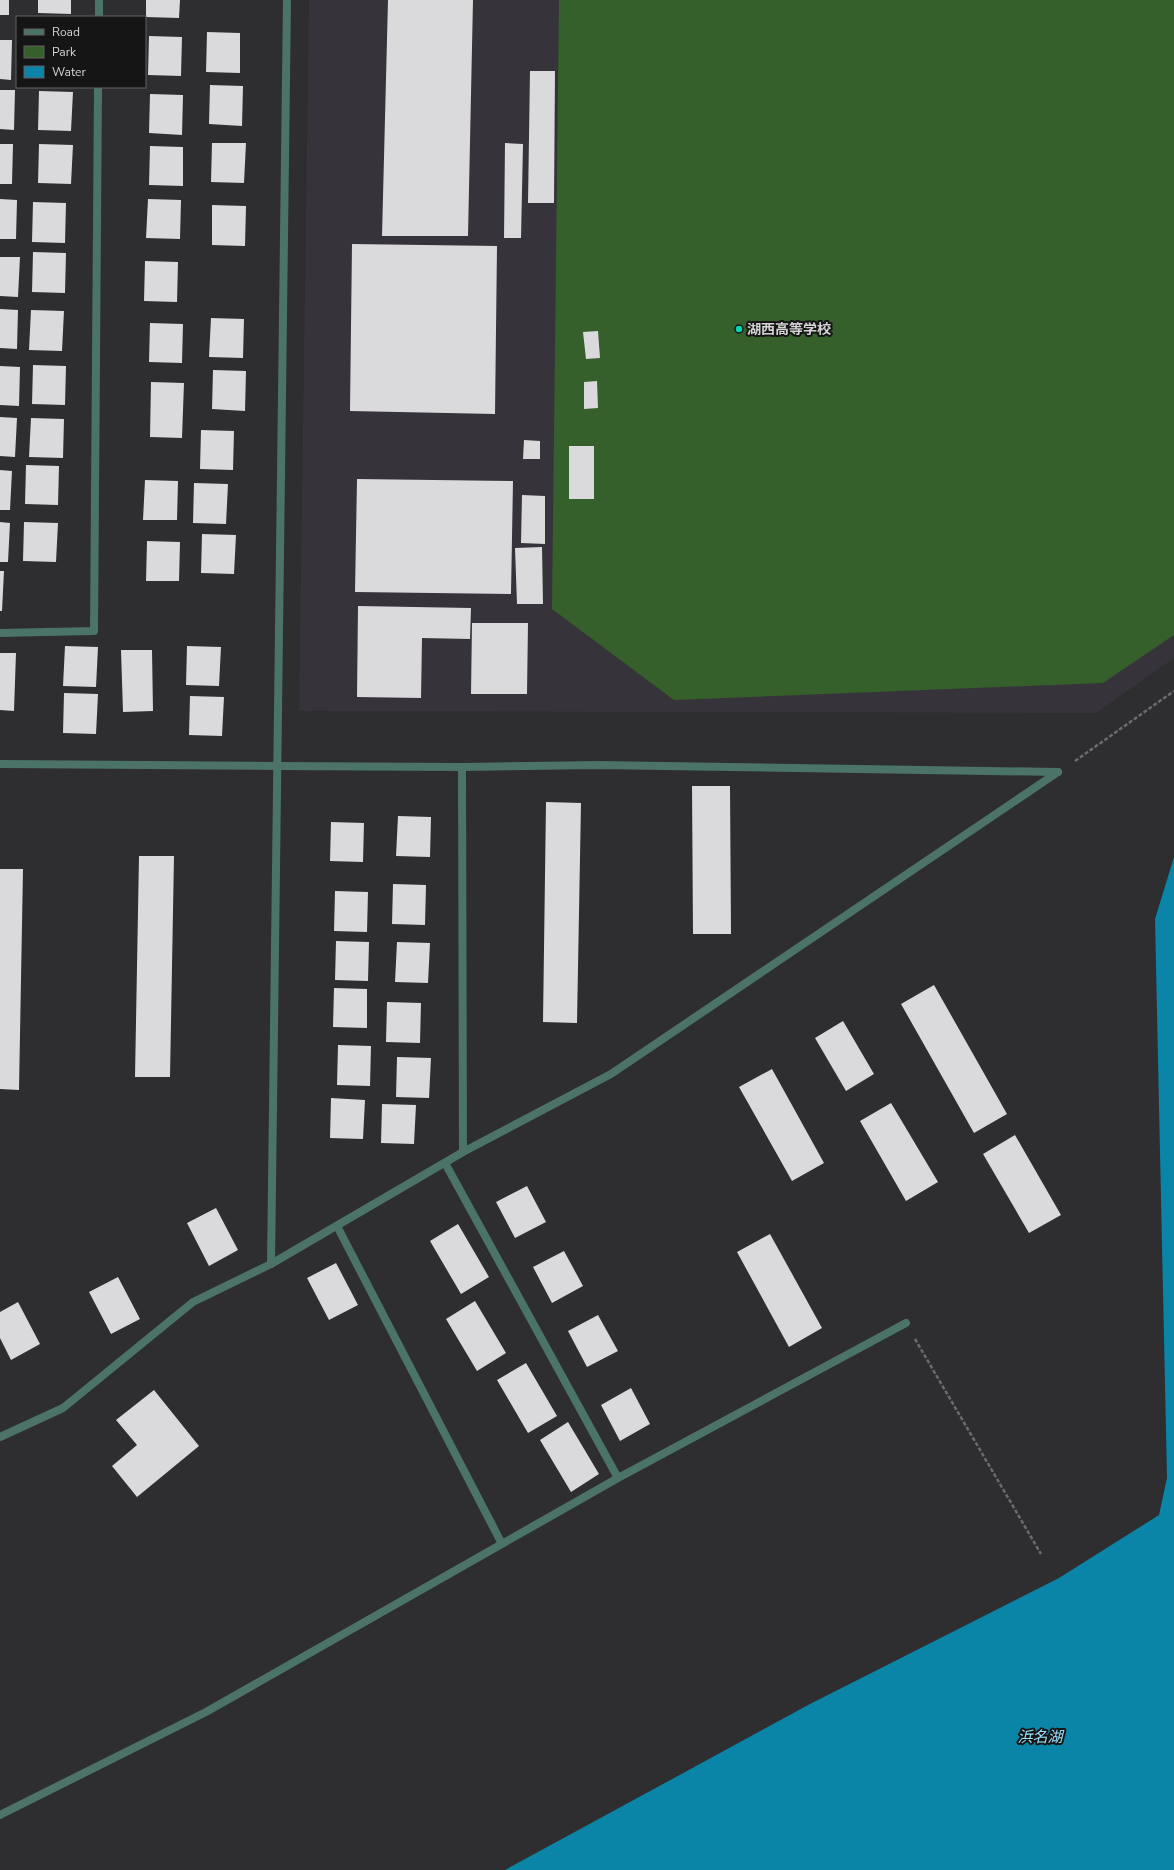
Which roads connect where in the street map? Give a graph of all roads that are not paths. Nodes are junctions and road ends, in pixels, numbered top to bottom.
1 (99, 0) edge
2 (287, 0) edge
3 (99, 16) edge
4 (98, 88) edge
5 (0, 632) edge
6 (0, 764) edge
7 (276, 766) junction
8 (462, 767) junction
9 (463, 1152) junction
10 (445, 1163) junction
11 (337, 1226) junction
12 (271, 1264) junction
13 (906, 1323) road end
14 (0, 1437) edge
15 (618, 1478) junction
16 (502, 1544) junction
17 (0, 1815) edge

1 - 3 street
2 - 7 street
4 - 5 street
6 - 7 street
7 - 8 street
7 - 12 street
8 - 9 street
8 - 9 street
9 - 10 street
10 - 11 street
10 - 15 street
11 - 12 street
11 - 16 street
12 - 14 street
13 - 15 street
15 - 16 street
16 - 17 street

